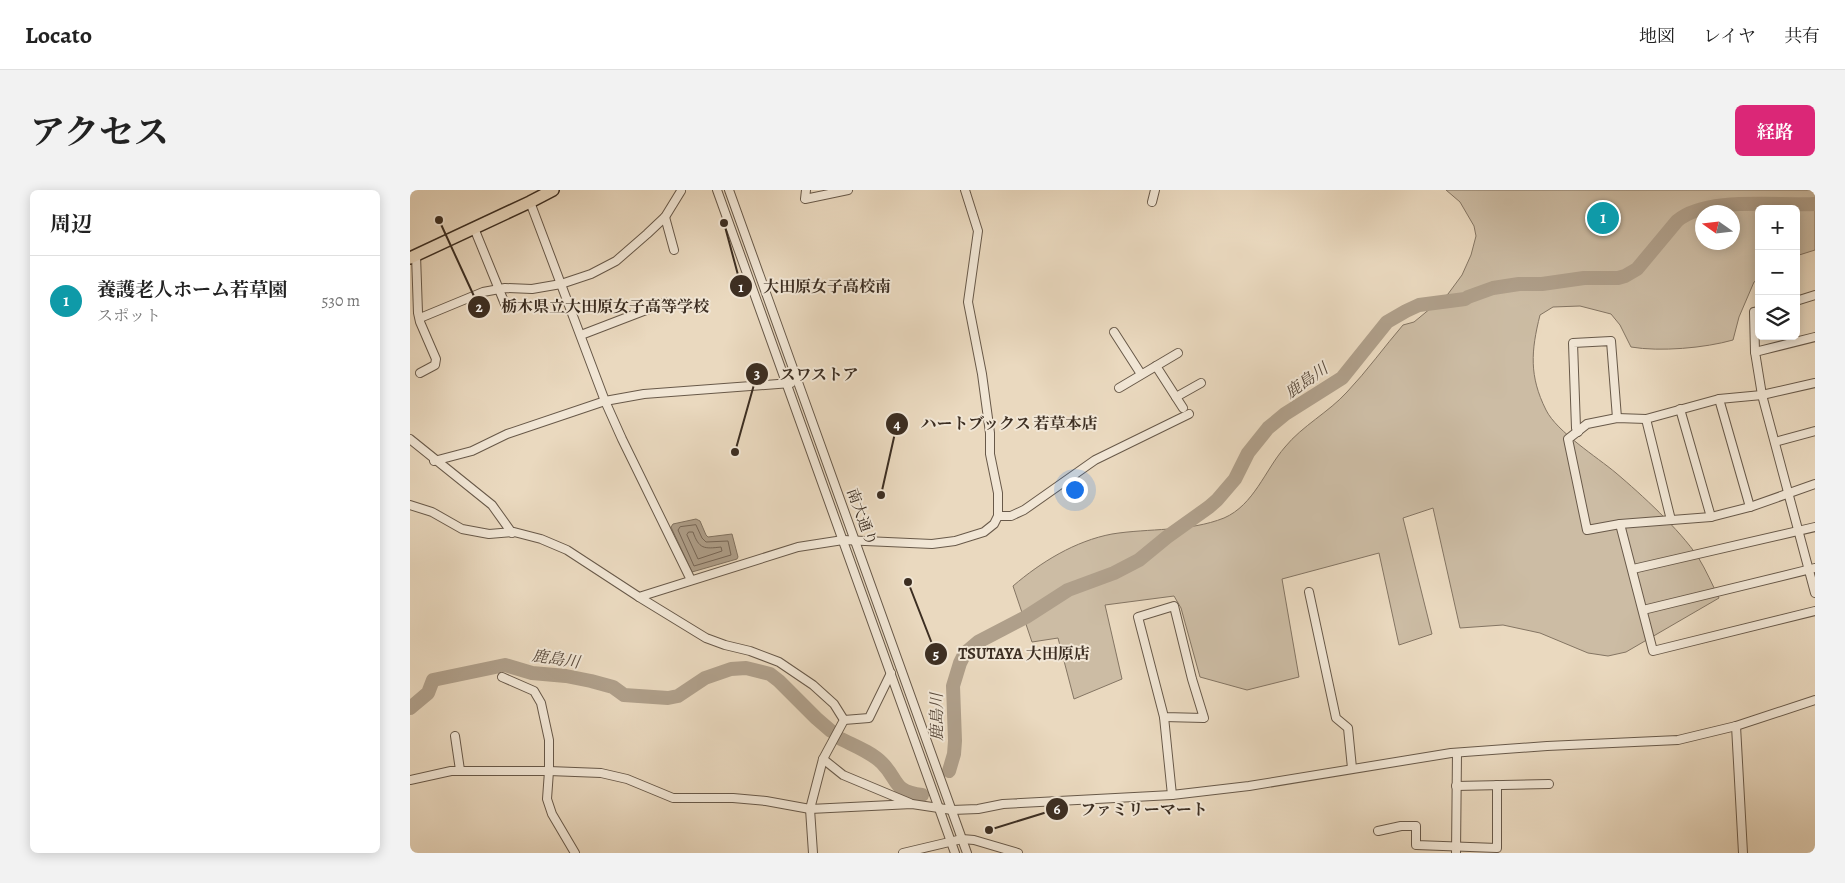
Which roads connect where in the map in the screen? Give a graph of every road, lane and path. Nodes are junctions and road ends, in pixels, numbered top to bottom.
1 (553, 190) edge
2 (717, 190) edge
3 (729, 190) edge
4 (806, 190) edge
5 (848, 190) edge
6 (965, 190) edge
7 (1155, 190) edge
8 (681, 191) edge
9 (530, 202) junction
10 (1152, 202) dead end
11 (665, 217) junction
12 (474, 228) junction
13 (674, 250) dead end
14 (413, 256) edge
15 (561, 284) junction
16 (498, 289) junction
17 (1815, 295) edge
18 (1800, 299) edge
19 (667, 302) dead end
20 (508, 309) dead end
21 (1755, 312) edge
22 (420, 318) junction
23 (1114, 332) dead end
24 (580, 335) junction
25 (1815, 337) edge
26 (1755, 352) junction
27 (1178, 353) dead end
28 (1156, 366) junction
29 (420, 373) dead end
30 (1141, 374) junction
31 (798, 382) junction
32 (1815, 382) edge
33 (1201, 383) dead end
34 (787, 384) junction
35 (1119, 388) dead end
36 (1762, 395) junction
37 (1176, 398) junction
38 (1719, 399) junction
39 (605, 400) junction
40 (1680, 409) junction
41 (1616, 418) junction
42 (1646, 420) junction
43 (1815, 431) edge
44 (1578, 432) junction
45 (410, 440) edge
46 (1775, 442) junction
47 (434, 461) junction
48 (1815, 484) edge
49 (1789, 493) junction
50 (410, 505) edge
51 (1750, 507) junction
52 (998, 516) junction
53 (1711, 517) junction
54 (1671, 520) junction
55 (1620, 524) junction
56 (1815, 527) edge
57 (1799, 530) junction
58 (512, 532) junction
59 (844, 540) junction
60 (856, 540) junction
61 (1812, 568) edge
62 (1633, 569) junction
63 (691, 580) junction
64 (1309, 592) dead end
65 (1815, 593) edge
66 (640, 597) junction
67 (1643, 610) junction
68 (1815, 611) edge
69 (890, 672) junction
70 (502, 677) dead end
71 (1815, 700) edge
72 (1164, 717) junction
73 (844, 720) junction
74 (1736, 726) junction
75 (455, 736) dead end
76 (1457, 753) junction
77 (823, 759) junction
78 (1352, 768) junction
79 (460, 770) junction
80 (549, 771) junction
81 (410, 780) edge
82 (1549, 784) dead end
83 (1456, 786) junction
84 (1497, 786) junction
85 (1172, 794) junction
86 (912, 804) junction
87 (810, 809) junction
88 (939, 809) junction
89 (952, 810) junction
90 (1378, 831) dead end
91 (962, 839) junction
92 (951, 842) junction
93 (1456, 850) edge
94 (575, 853) edge
95 (813, 853) edge
96 (903, 853) edge
97 (955, 853) edge
98 (967, 853) edge
99 (1018, 853) edge
100 (1743, 853) edge

1 - 9 highway
2 - 34 street, 南大通り
3 - 31 street, 南大通り
4 - 5 street
6 - 52 street
7 - 10 street
8 - 11 street
9 - 12 highway
9 - 15 street
11 - 13 street
11 - 15 street
12 - 14 highway
12 - 16 street
14 - 22 street
15 - 16 street
15 - 24 street
16 - 20 street
16 - 22 street
17 - 18 street
19 - 24 street
21 - 26 street
22 - 29 street
23 - 30 street
24 - 39 street
25 - 26 street
26 - 36 street
27 - 28 street
28 - 30 street
28 - 37 street
30 - 35 street
31 - 34 street
31 - 60 street, 南大通り
32 - 36 street
33 - 37 street
34 - 39 street
34 - 59 street, 南大通り
36 - 38 street
36 - 46 street
37 - 52 street
38 - 40 street
38 - 51 street
39 - 47 street
39 - 63 street
40 - 42 street
40 - 53 street
41 - 42 street
41 - 44 street
41 - 44 street
42 - 54 street
43 - 46 street
44 - 55 street
45 - 47 street
46 - 49 street
47 - 58 street
48 - 49 street
49 - 51 street
49 - 57 street
50 - 58 street
51 - 53 street
52 - 60 street
53 - 54 street
54 - 55 street
55 - 62 street
56 - 57 street
57 - 61 street
57 - 62 street
58 - 66 street
59 - 60 street
59 - 63 street
59 - 69 street, 南大通り
60 - 89 street, 南大通り
61 - 65 street
61 - 67 street
62 - 67 street
63 - 66 street
64 - 78 street
66 - 73 street
67 - 68 street
69 - 73 street
69 - 88 street, 南大通り
70 - 80 street
71 - 74 street
72 - 72 street
72 - 85 street
73 - 77 street
74 - 76 street
74 - 100 street
75 - 79 street
76 - 78 street
76 - 83 street
77 - 86 street
77 - 87 street
78 - 85 street
79 - 80 street
79 - 81 street
80 - 87 street
80 - 94 street
82 - 84 street
83 - 84 street
83 - 93 street
84 - 93 street
85 - 89 street
86 - 87 street
86 - 88 street
87 - 95 street
88 - 89 street
88 - 92 street, 南大通り
89 - 91 street, 南大通り
90 - 93 street
91 - 92 street
91 - 98 street, 南大通り
91 - 99 street
92 - 96 street
92 - 97 street, 南大通り

